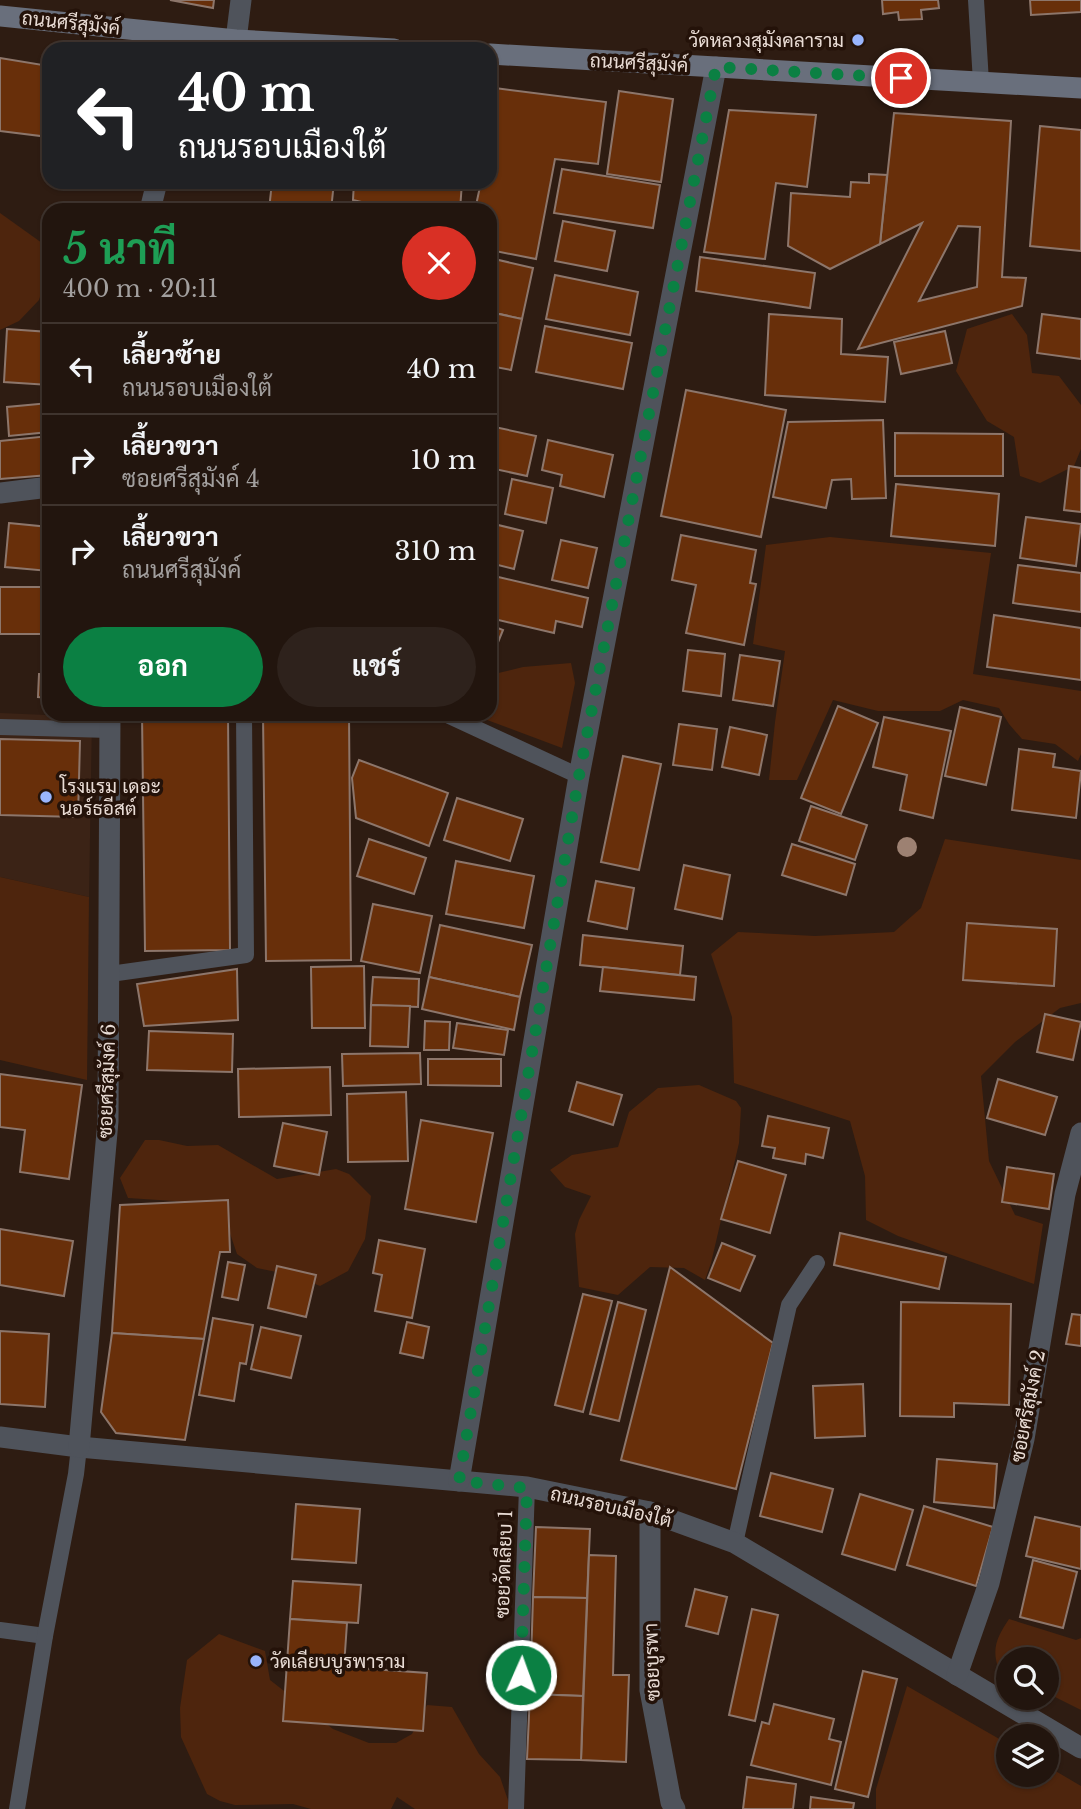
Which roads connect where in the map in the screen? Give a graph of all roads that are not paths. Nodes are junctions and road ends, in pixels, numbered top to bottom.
1 (241, 0) edge
2 (976, 0) edge
3 (0, 16) edge
4 (236, 40) junction
5 (191, 42) edge
6 (271, 42) edge
7 (497, 54) edge
8 (716, 67) junction
9 (981, 82) junction
10 (1081, 88) edge
11 (42, 488) edge
12 (0, 493) edge
13 (244, 721) edge
14 (460, 721) edge
15 (110, 722) edge
16 (0, 727) edge
17 (579, 776) junction
18 (110, 974) junction
19 (1081, 1133) edge
20 (817, 1263) dead end
21 (0, 1437) edge
22 (79, 1447) junction
23 (459, 1481) junction
24 (527, 1488) junction
25 (650, 1512) junction
26 (735, 1543) junction
27 (0, 1630) edge
28 (45, 1636) junction
29 (957, 1675) junction
30 (1081, 1748) edge
31 (17, 1809) edge
32 (516, 1809) edge
33 (675, 1809) edge

1 - 4 street
2 - 9 lane
3 - 5 street, ถนนศรีสุมังค์
4 - 5 street, ถนนศรีสุมังค์
4 - 6 street, ถนนศรีสุมังค์
7 - 8 street, ถนนศรีสุมังค์
8 - 9 street, ถนนศรีสุมังค์
8 - 17 street
9 - 10 street, ถนนศรีสุมังค์
11 - 12 street
13 - 18 lane
14 - 17 lane
15 - 16 lane
15 - 18 street, ซอยศรีสุมังค์ 6
17 - 23 street
18 - 22 street, ซอยศรีสุมังค์ 6
19 - 29 street, ซอยศรีสุมังค์ 2
20 - 26 lane
21 - 22 street, ถนนรอบเมืองใต้
22 - 23 street, ถนนรอบเมืองใต้
22 - 28 lane
23 - 24 street, ถนนรอบเมืองใต้
24 - 25 street, ถนนรอบเมืองใต้
24 - 32 lane, ซอยวัดเลียบ 1
25 - 26 street, ถนนรอบเมืองใต้
25 - 33 street, ซอยบูรพา
26 - 29 street, ถนนรอบเมืองใต้
27 - 28 lane
28 - 31 lane
29 - 30 street, ถนนรอบเมืองใต้

